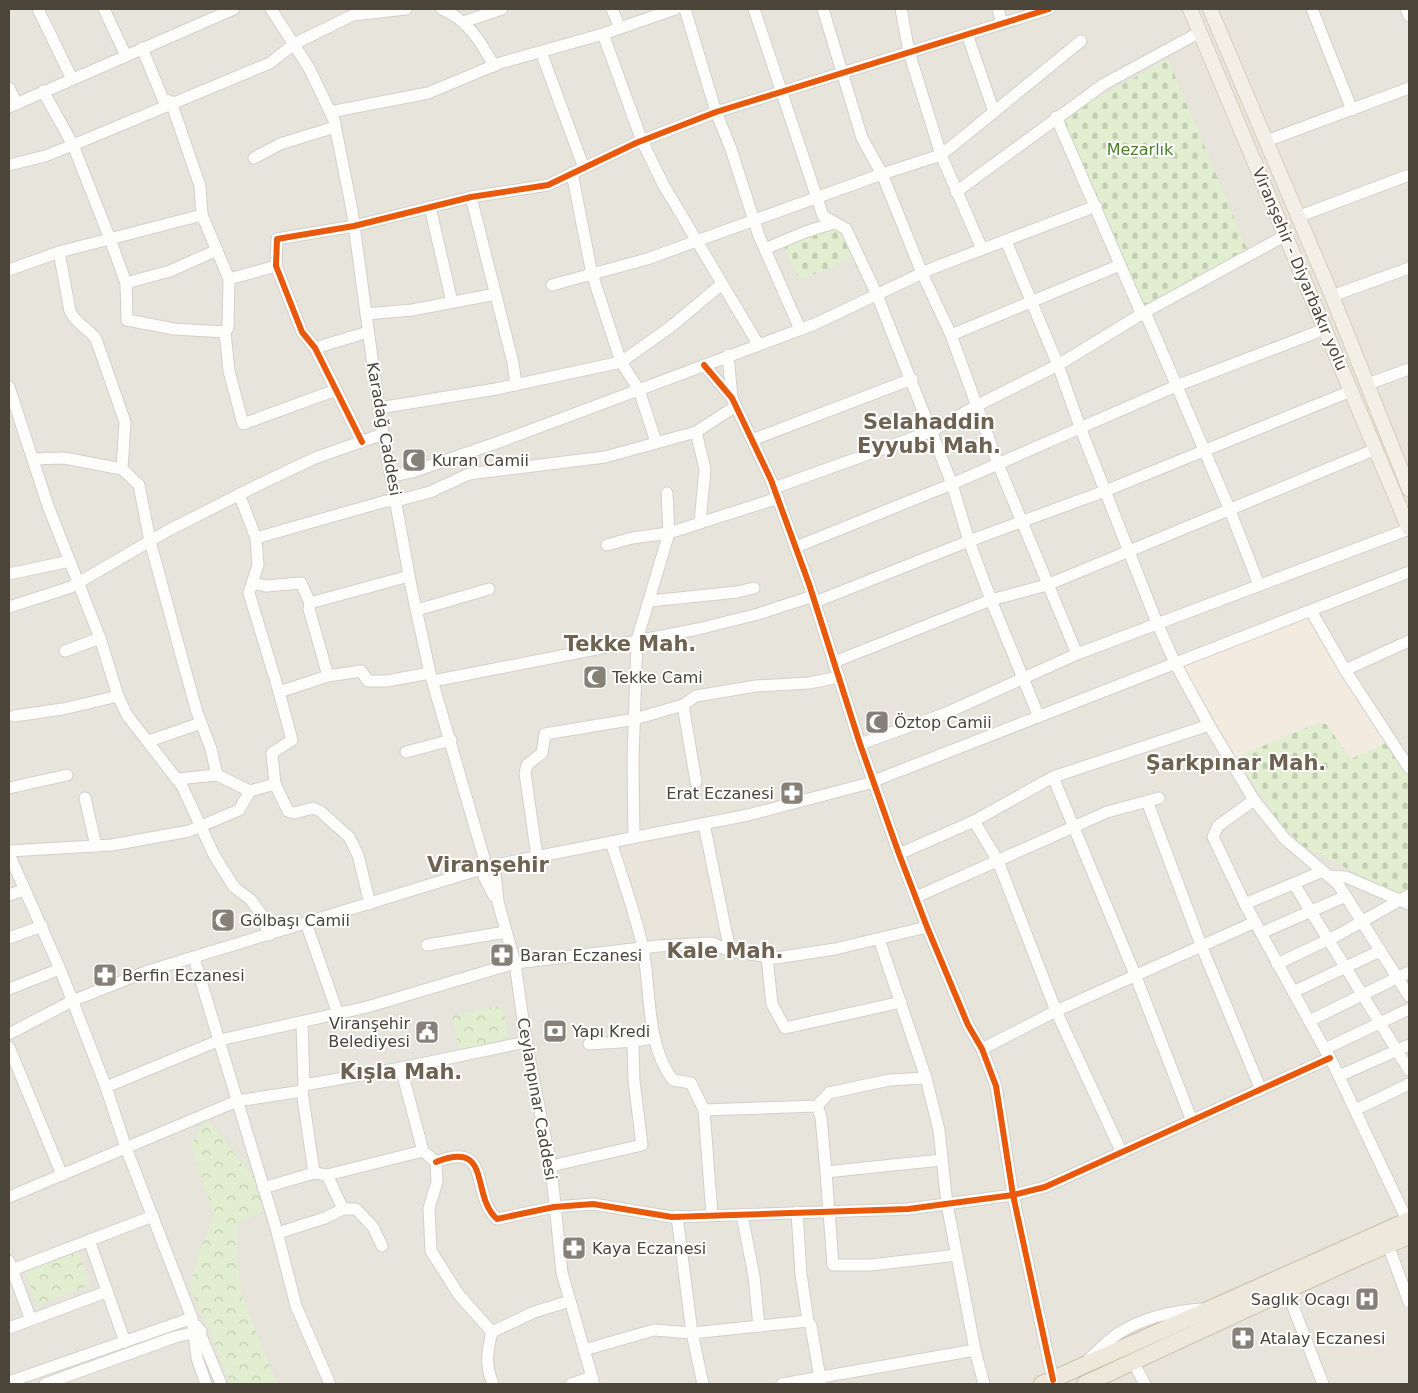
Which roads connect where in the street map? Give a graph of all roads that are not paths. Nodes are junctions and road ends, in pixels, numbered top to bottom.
1 (38, 9) edge
2 (104, 9) edge
3 (234, 9) edge
4 (271, 9) edge
5 (406, 9) edge
6 (442, 9) edge
7 (502, 9) edge
8 (612, 9) edge
9 (675, 9) edge
10 (685, 9) edge
11 (754, 9) edge
12 (823, 9) edge
13 (901, 9) edge
14 (998, 9) edge
15 (1048, 9) edge
16 (1190, 9) edge
17 (1210, 9) edge
18 (1312, 9) edge
19 (1406, 9) edge
20 (1409, 16) edge
21 (462, 22) junction
22 (1002, 23) junction
23 (620, 28) junction
24 (1200, 32) junction
25 (603, 34) junction
26 (967, 34) junction
27 (1080, 40) dead end
28 (294, 44) junction
29 (142, 48) junction
30 (541, 52) junction
31 (909, 52) junction
32 (126, 56) junction
33 (494, 66) junction
34 (843, 72) junction
35 (72, 79) junction
36 (9, 88) edge
37 (1409, 88) edge
38 (43, 91) junction
39 (780, 91) junction
40 (171, 102) junction
41 (13, 105) edge
42 (1352, 110) junction
43 (330, 112) junction
44 (716, 112) junction
45 (994, 112) junction
46 (1056, 117) junction
47 (335, 127) junction
48 (642, 141) junction
49 (1266, 141) junction
50 (73, 145) junction
51 (941, 155) junction
52 (254, 158) dead end
53 (9, 165) edge
54 (584, 168) junction
55 (572, 173) junction
56 (882, 174) junction
57 (1409, 175) edge
58 (956, 192) junction
59 (471, 197) junction
60 (816, 197) junction
61 (1096, 206) junction
62 (430, 207) junction
63 (202, 215) junction
64 (1298, 216) junction
65 (754, 220) junction
66 (834, 222) junction
67 (354, 226) junction
68 (1286, 236) junction
69 (110, 239) junction
70 (697, 241) junction
71 (1006, 241) junction
72 (765, 249) junction
73 (982, 249) junction
74 (217, 250) junction
75 (58, 252) junction
76 (1120, 265) junction
77 (276, 266) junction
78 (1409, 268) edge
79 (9, 270) edge
80 (922, 273) junction
81 (592, 274) junction
82 (229, 279) junction
83 (126, 283) junction
84 (722, 284) junction
85 (552, 285) dead end
86 (496, 294) junction
87 (877, 295) junction
88 (1332, 296) junction
89 (452, 302) junction
90 (1032, 302) junction
91 (366, 314) junction
92 (1144, 314) junction
93 (1325, 328) junction
94 (800, 329) junction
95 (225, 332) junction
96 (368, 332) junction
97 (951, 335) junction
98 (758, 344) junction
99 (315, 348) junction
100 (728, 355) junction
101 (621, 362) junction
102 (1058, 364) junction
103 (704, 365) junction
104 (1409, 369) edge
105 (912, 379) junction
106 (1368, 384) junction
107 (516, 385) junction
108 (1176, 386) junction
109 (9, 387) edge
110 (336, 390) junction
111 (639, 390) junction
112 (1351, 391) junction
113 (734, 402) junction
114 (978, 404) junction
115 (379, 408) junction
116 (21, 421) junction
117 (9, 423) edge
118 (1080, 427) junction
119 (932, 431) junction
120 (696, 432) junction
121 (383, 434) junction
122 (752, 440) junction
123 (362, 442) junction
124 (656, 442) junction
125 (1376, 449) junction
126 (1204, 450) junction
127 (33, 459) junction
128 (443, 461) junction
129 (998, 464) junction
130 (122, 469) junction
131 (391, 476) junction
132 (450, 482) junction
133 (1408, 483) edge
134 (952, 484) junction
135 (1104, 491) junction
136 (776, 493) junction
137 (239, 494) junction
138 (668, 494) dead end
139 (396, 502) junction
140 (1229, 508) junction
141 (1021, 522) junction
142 (700, 523) junction
143 (1409, 529) edge
144 (669, 533) junction
145 (256, 538) junction
146 (150, 541) junction
147 (969, 541) junction
148 (608, 545) dead end
149 (796, 546) junction
150 (1129, 552) junction
151 (70, 561) junction
152 (1409, 572) edge
153 (9, 574) edge
154 (409, 576) junction
155 (79, 583) junction
156 (252, 584) junction
157 (1047, 585) junction
158 (1259, 585) junction
159 (489, 588) dead end
160 (754, 588) dead end
161 (814, 599) junction
162 (991, 600) junction
163 (650, 601) junction
164 (310, 603) junction
165 (9, 607) edge
166 (417, 610) junction
167 (1310, 611) junction
168 (1157, 623) junction
169 (100, 638) junction
170 (636, 640) junction
171 (1409, 641) edge
172 (65, 651) dead end
173 (1077, 654) junction
174 (834, 662) junction
175 (1175, 663) junction
176 (1345, 670) junction
177 (328, 676) junction
178 (432, 677) junction
179 (839, 677) junction
180 (1024, 678) junction
181 (279, 692) junction
182 (118, 696) junction
183 (683, 705) junction
184 (14, 716) dead end
185 (1039, 717) junction
186 (635, 719) junction
187 (201, 723) junction
188 (1208, 725) junction
189 (452, 740) junction
190 (149, 742) junction
191 (860, 744) junction
192 (406, 752) dead end
193 (1409, 768) edge
194 (67, 775) dead end
195 (217, 776) junction
196 (1053, 777) junction
197 (177, 779) junction
198 (874, 781) junction
199 (696, 782) dead end
200 (275, 784) junction
201 (9, 788) edge
202 (250, 791) junction
203 (85, 798) dead end
204 (1160, 798) dead end
205 (1254, 800) junction
206 (1147, 801) junction
207 (974, 821) junction
208 (704, 824) junction
209 (199, 827) junction
210 (1074, 828) junction
211 (634, 838) junction
212 (611, 842) junction
213 (96, 846) junction
214 (9, 852) edge
215 (900, 854) junction
216 (537, 857) junction
217 (998, 861) junction
218 (488, 871) junction
219 (1326, 874) junction
220 (1294, 884) junction
221 (24, 890) junction
222 (9, 895) edge
223 (1346, 896) junction
224 (916, 897) junction
225 (1406, 900) edge
226 (370, 904) junction
227 (1245, 904) junction
228 (1311, 912) junction
229 (1255, 922) junction
230 (306, 923) junction
231 (1363, 923) junction
232 (42, 926) junction
233 (927, 927) junction
234 (506, 932) junction
235 (1261, 933) junction
236 (269, 935) junction
237 (9, 938) edge
238 (879, 939) junction
239 (1328, 940) junction
240 (427, 945) dead end
241 (1201, 945) junction
242 (643, 948) junction
243 (730, 950) junction
244 (1380, 951) junction
245 (767, 957) junction
246 (194, 958) junction
247 (515, 963) junction
248 (1278, 964) junction
249 (60, 968) junction
250 (1348, 968) junction
251 (1409, 972) edge
252 (1136, 977) junction
253 (1397, 977) junction
254 (9, 989) edge
255 (1293, 992) junction
256 (1364, 994) junction
257 (1409, 996) edge
258 (72, 1000) junction
259 (901, 1002) junction
260 (1409, 1009) edge
261 (1056, 1011) junction
262 (338, 1014) junction
263 (1309, 1021) junction
264 (302, 1022) junction
265 (1382, 1023) junction
266 (9, 1034) edge
267 (653, 1038) junction
268 (220, 1040) junction
269 (526, 1042) junction
270 (633, 1043) junction
271 (589, 1044) dead end
272 (9, 1047) edge
273 (1404, 1047) edge
274 (982, 1049) junction
275 (1327, 1054) junction
276 (402, 1068) junction
277 (1409, 1070) edge
278 (1339, 1076) junction
279 (926, 1078) junction
280 (1409, 1084) edge
281 (106, 1087) junction
282 (303, 1088) junction
283 (1260, 1090) junction
284 (237, 1101) junction
285 (817, 1106) junction
286 (704, 1110) junction
287 (1355, 1110) junction
288 (1192, 1121) junction
289 (126, 1148) junction
290 (423, 1152) junction
291 (1122, 1153) junction
292 (941, 1160) junction
293 (436, 1162) junction
294 (552, 1166) junction
295 (826, 1172) junction
296 (314, 1173) junction
297 (62, 1175) junction
298 (327, 1175) junction
299 (263, 1188) junction
300 (1013, 1194) junction
301 (9, 1197) edge
302 (947, 1204) junction
303 (554, 1207) junction
304 (343, 1209) junction
305 (797, 1212) junction
306 (828, 1212) junction
307 (712, 1215) junction
308 (742, 1215) junction
309 (153, 1216) junction
310 (677, 1216) junction
311 (1409, 1225) edge
312 (278, 1233) junction
313 (89, 1240) junction
314 (1388, 1245) junction
315 (382, 1246) dead end
316 (957, 1255) junction
317 (10, 1265) edge
318 (1287, 1291) junction
319 (106, 1292) junction
320 (570, 1301) junction
321 (1409, 1302) edge
322 (192, 1318) junction
323 (31, 1320) junction
324 (808, 1321) junction
325 (759, 1326) junction
326 (9, 1328) edge
327 (197, 1331) junction
328 (492, 1332) junction
329 (692, 1333) junction
330 (125, 1342) junction
331 (584, 1350) junction
332 (974, 1350) junction
333 (1133, 1362) junction
334 (593, 1381) edge
335 (820, 1381) edge
336 (9, 1382) edge
337 (1048, 1382) edge
338 (45, 1384) edge
339 (206, 1384) edge
340 (221, 1384) edge
341 (330, 1384) edge
342 (493, 1384) edge
343 (571, 1384) edge
344 (703, 1384) edge
345 (782, 1384) edge
346 (984, 1384) edge
347 (1085, 1384) edge
348 (1145, 1384) edge
349 (1323, 1384) edge

1 - 35 street
2 - 32 street
3 - 29 street
4 - 28 street, Karadağ Caddesi
5 - 28 street
6 - 21 street
7 - 21 street
8 - 23 street
9 - 23 street
10 - 44 street
11 - 39 street
12 - 34 street
13 - 31 street
14 - 22 street
15 - 22 street
16 - 24 main road, Viranşehir - Diyarbakır yolu
17 - 49 main road, Viranşehir - Diyarbakır yolu
18 - 42 street
19 - 20 street
21 - 33 street
22 - 26 street
23 - 25 street
24 - 46 street
24 - 68 main road, Viranşehir - Diyarbakır yolu
25 - 30 street
25 - 48 street
26 - 31 street
26 - 45 street
27 - 45 street
28 - 40 street
28 - 43 street, Karadağ Caddesi
29 - 32 street
29 - 40 street
30 - 33 street
30 - 54 street
31 - 34 street
31 - 51 street
32 - 35 street
33 - 43 street
34 - 39 street
34 - 56 street
35 - 38 street
36 - 41 street
37 - 42 street
38 - 41 street
38 - 50 street
39 - 44 street
39 - 60 street
40 - 50 street
40 - 63 street
42 - 49 street
43 - 47 street, Karadağ Caddesi
44 - 48 street
44 - 65 street
45 - 51 street
46 - 58 street
46 - 61 street
47 - 52 street
47 - 67 street, Karadağ Caddesi
48 - 54 street
48 - 70 street
49 - 64 main road, Viranşehir - Diyarbakır yolu
50 - 53 street
50 - 69 street
51 - 56 street
51 - 58 street
54 - 55 street
55 - 59 street
55 - 81 street
56 - 60 street
56 - 80 street
57 - 64 street
58 - 73 street
59 - 62 street
59 - 86 street
60 - 65 street
60 - 66 street
61 - 71 street
61 - 76 street
62 - 67 street
62 - 89 street
63 - 69 street
63 - 74 street
64 - 88 main road, Viranşehir - Diyarbakır yolu
65 - 70 street
65 - 72 street
66 - 72 street
66 - 87 street
67 - 77 street
67 - 91 street, Karadağ Caddesi
68 - 92 street
68 - 93 main road, Viranşehir - Diyarbakır yolu
69 - 75 street
69 - 83 street
70 - 81 street
70 - 84 street
71 - 73 street
71 - 90 street
72 - 94 street
73 - 80 street
74 - 82 street
74 - 83 street
75 - 79 street
75 - 130 street
76 - 90 street
76 - 92 street
77 - 82 street
77 - 99 street
78 - 88 street
80 - 87 street
80 - 97 street
81 - 85 street
81 - 101 street
82 - 95 street
83 - 95 street
84 - 98 street
84 - 101 street
86 - 89 street
86 - 107 street
87 - 94 street
87 - 105 street
88 - 106 main road, Viranşehir - Diyarbakır yolu
89 - 91 street
90 - 97 street
90 - 102 street
91 - 96 street, Karadağ Caddesi
92 - 102 street
92 - 108 street
93 - 108 street
93 - 112 main road, Viranşehir - Diyarbakır yolu
94 - 98 street
95 - 110 street
96 - 99 street
96 - 115 street, Karadağ Caddesi
97 - 114 street
98 - 100 street
99 - 110 street
100 - 103 street
100 - 113 street
101 - 107 street
101 - 111 street
102 - 114 street
102 - 118 street
103 - 111 street
103 - 113 street
104 - 106 street
105 - 119 street
105 - 122 street
106 - 133 main road, Viranşehir - Diyarbakır yolu
107 - 115 street
108 - 118 street
108 - 126 street
109 - 116 street
110 - 123 street
111 - 124 street
111 - 128 street
112 - 125 main road, Viranşehir - Diyarbakır yolu
112 - 126 street
113 - 120 street
113 - 122 street
114 - 119 street
114 - 129 street
115 - 121 street, Karadağ Caddesi
116 - 117 street
116 - 127 street
118 - 129 street
118 - 135 street
119 - 134 street
119 - 136 street
120 - 124 street
120 - 142 street
121 - 123 street
121 - 131 street, Karadağ Caddesi
122 - 136 street
123 - 137 street
124 - 132 street
125 - 140 street
125 - 143 main road, Viranşehir - Diyarbakır yolu
126 - 135 street
126 - 140 street
127 - 130 street
127 - 151 street
128 - 131 street
128 - 132 street
129 - 134 street
129 - 141 street
130 - 146 street
131 - 139 street, Karadağ Caddesi
132 - 139 street
134 - 147 street
134 - 149 street
135 - 141 street
135 - 150 street
136 - 142 street
136 - 149 street
137 - 145 street
137 - 146 street
138 - 144 street
139 - 145 street
139 - 154 street, Karadağ Caddesi
140 - 150 street
140 - 158 street
141 - 147 street
141 - 157 street
142 - 144 street
143 - 158 street
144 - 148 street
144 - 163 street
145 - 156 street
146 - 155 street
146 - 187 street
147 - 161 street
147 - 162 street
149 - 161 street
150 - 157 street
150 - 168 street
151 - 153 street
151 - 155 street
152 - 167 street
154 - 164 street
154 - 166 street, Karadağ Caddesi
155 - 165 street
155 - 169 street
156 - 164 street
156 - 181 street
157 - 162 street
157 - 173 street
158 - 168 street
159 - 166 street
160 - 163 street
161 - 170 street
161 - 174 street
162 - 174 street
162 - 180 street
163 - 170 street
164 - 177 street
166 - 178 street, Karadağ Caddesi
167 - 175 street
167 - 176 street
168 - 173 street
168 - 175 street
169 - 172 street
169 - 182 street
170 - 178 street
170 - 186 street
171 - 176 street
173 - 180 street
174 - 179 street
175 - 185 street
175 - 188 street
176 - 193 street
177 - 178 street
177 - 181 street
178 - 189 street, Karadağ Caddesi
179 - 183 street
179 - 191 street
180 - 185 street
180 - 191 street
181 - 200 street
182 - 184 street
182 - 190 street
183 - 186 street
183 - 199 street
185 - 198 street
186 - 211 street
186 - 216 street
187 - 190 street
187 - 195 street
188 - 196 street
188 - 205 street
189 - 192 street
189 - 218 street, Karadağ Caddesi
190 - 197 street
191 - 198 street
194 - 201 street
195 - 197 street
195 - 202 street
196 - 207 street
196 - 210 street
197 - 209 street
198 - 208 street
198 - 215 street
200 - 202 street
200 - 226 street
202 - 209 street
203 - 213 street
204 - 206 street
205 - 219 street
205 - 227 street
206 - 210 street
206 - 241 street
207 - 215 street
207 - 217 street
208 - 211 street
208 - 243 street
209 - 213 street
209 - 236 street
210 - 217 street
210 - 252 street
211 - 212 street
212 - 216 street
212 - 242 street
213 - 214 street
214 - 221 street
215 - 224 street
216 - 218 street
217 - 224 street
217 - 261 street
218 - 226 street
218 - 234 street, Ceylanpınar Caddesi
219 - 220 street
219 - 223 street
219 - 225 street
220 - 227 street
220 - 228 street
221 - 222 street
221 - 232 street
223 - 228 street
223 - 231 street
224 - 233 street
225 - 231 street
226 - 230 street
227 - 229 street
228 - 235 street
228 - 239 street
229 - 235 street
229 - 241 street
230 - 236 street
230 - 262 street
231 - 239 street
231 - 244 street
232 - 237 street
232 - 249 street
233 - 238 street
233 - 274 street
234 - 240 street
234 - 247 street, Ceylanpınar Caddesi
235 - 248 street
236 - 246 street
238 - 245 street
238 - 259 street
239 - 248 street
239 - 250 street
241 - 252 street
241 - 283 street
242 - 243 street
242 - 247 street
242 - 267 street
243 - 245 street
244 - 250 street
244 - 253 street
245 - 259 street
246 - 258 street
246 - 268 street
247 - 262 street
247 - 269 street, Ceylanpınar Caddesi
248 - 255 street
249 - 254 street
249 - 258 street
250 - 255 street
250 - 256 street
251 - 253 street
252 - 261 street
252 - 288 street
253 - 256 street
253 - 257 street
255 - 263 street
256 - 263 street
256 - 265 street
258 - 266 street
258 - 281 street
259 - 279 street
260 - 265 street
261 - 274 street
261 - 291 street
262 - 264 street
263 - 275 street
264 - 268 street
264 - 282 street
265 - 273 street
265 - 275 street
267 - 270 street
267 - 286 street
268 - 281 street
268 - 284 street
269 - 276 street
269 - 294 street, Ceylanpınar Caddesi
270 - 271 street
270 - 294 street
272 - 297 street
273 - 277 street
273 - 278 street
274 - 300 street
275 - 278 street
275 - 283 street
276 - 282 street
276 - 290 street
278 - 287 street
279 - 285 street
279 - 292 street
280 - 287 street
281 - 289 street
282 - 284 street
282 - 296 street
283 - 288 street
284 - 289 street
284 - 299 street
285 - 286 street
285 - 295 street
286 - 307 street
287 - 311 street
288 - 291 street
289 - 297 street
289 - 309 street
290 - 293 street
290 - 298 street
291 - 300 street
292 - 295 street
292 - 302 street
293 - 303 street
293 - 328 street
294 - 303 street, Ceylanpınar Caddesi
295 - 306 street
296 - 298 street
296 - 299 street
297 - 301 street
298 - 304 street
299 - 312 street
300 - 302 street
300 - 337 street
302 - 306 street
302 - 316 street
303 - 310 street
303 - 320 street, Ceylanpınar Caddesi
304 - 312 street
304 - 315 street
305 - 306 street
305 - 308 street
305 - 324 street
306 - 316 street
307 - 308 street
307 - 310 street
308 - 325 street
309 - 313 street
309 - 322 street
310 - 329 street
311 - 314 highway
311 - 337 highway
312 - 341 street
313 - 317 street
313 - 319 street
314 - 318 highway
314 - 321 street
316 - 332 street
317 - 323 street
318 - 333 highway
318 - 349 street
319 - 323 street
319 - 330 street
320 - 328 street
320 - 331 street, Ceylanpınar Caddesi
322 - 327 street
322 - 330 street
323 - 326 street
324 - 325 street
324 - 335 street
325 - 329 street
327 - 338 street
327 - 339 street
327 - 340 street
328 - 342 street
329 - 331 street
329 - 344 street
330 - 336 street
331 - 334 street, Ceylanpınar Caddesi
332 - 335 street
332 - 346 street
333 - 347 highway
333 - 348 street
334 - 343 street
335 - 345 street

